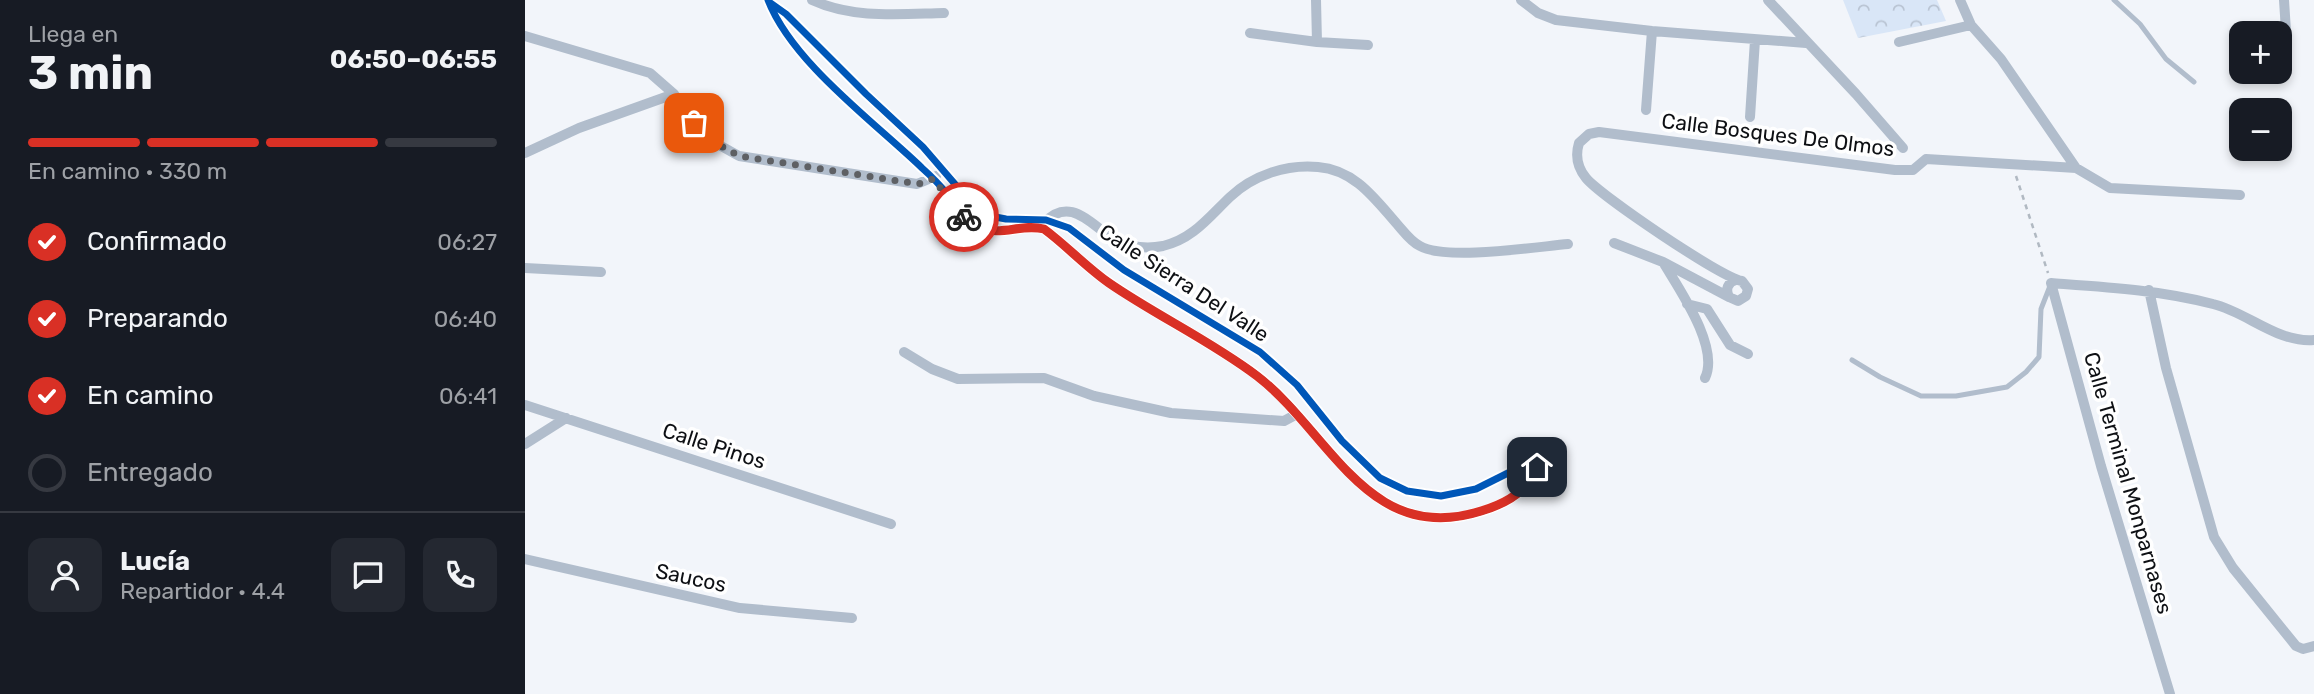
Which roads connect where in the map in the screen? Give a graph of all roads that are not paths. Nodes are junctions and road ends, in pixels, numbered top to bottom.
1 (812, 0) edge
2 (1316, 0) edge
3 (1521, 0) edge
4 (1768, 0) edge
5 (1960, 0) edge
6 (2114, 0) edge
7 (2284, 0) edge
8 (768, 1) edge
9 (944, 13) dead end
10 (2285, 21) edge
11 (1971, 25) junction
12 (1652, 32) junction
13 (1250, 33) dead end
14 (525, 36) edge
15 (1755, 40) junction
16 (1317, 42) junction
17 (1899, 42) dead end
18 (1806, 43) junction
19 (1369, 45) dead end
20 (2194, 82) dead end
21 (674, 94) junction
22 (1646, 110) dead end
23 (1750, 117) dead end
24 (1903, 148) dead end
25 (525, 153) edge
26 (2076, 169) junction
27 (944, 170) junction
28 (933, 179) junction
29 (2240, 195) dead end
30 (1043, 224) junction
31 (1614, 243) dead end
32 (1567, 244) dead end
33 (1663, 262) junction
34 (525, 268) edge
35 (601, 272) dead end
36 (1736, 280) junction
37 (2051, 283) junction
38 (2149, 290) junction
39 (1729, 297) junction
40 (1687, 304) junction
41 (2314, 340) edge
42 (904, 352) dead end
43 (1748, 354) dead end
44 (1852, 360) dead end
45 (1705, 378) dead end
46 (525, 405) edge
47 (1297, 414) junction
48 (566, 418) junction
49 (525, 444) edge
50 (891, 524) dead end
51 (525, 559) edge
52 (852, 618) dead end
53 (2314, 646) edge
54 (2170, 694) edge

1 - 9 street
2 - 16 street
3 - 12 street
4 - 18 street
5 - 11 street
6 - 20 lane
7 - 10 street
8 - 27 street, Calle Sierra Del Valle
8 - 28 street, Calle Sierra Del Valle
11 - 17 street
11 - 26 street
12 - 15 street
12 - 22 street
13 - 16 street
14 - 21 street
15 - 18 street
15 - 23 street
16 - 19 street
18 - 24 street
21 - 25 street
21 - 28 street
26 - 29 street, Calle Bosques De Olmos
26 - 36 street, Calle Bosques De Olmos
27 - 28 street
27 - 30 street, Calle Sierra Del Valle
28 - 30 street, Calle Sierra Del Valle
30 - 32 street
30 - 47 street, Calle Sierra Del Valle
30 - 47 street, Calle Sierra Del Valle
31 - 33 street
33 - 39 street
33 - 40 street
34 - 35 street
36 - 39 street
36 - 39 street
37 - 38 street
37 - 44 lane
37 - 54 street, Calle Terminal Monparnases
38 - 41 street
38 - 53 street
40 - 43 street
40 - 45 street
42 - 47 street
46 - 48 street, Calle Pinos
48 - 49 street
48 - 50 street, Calle Pinos
51 - 52 street, Saucos

